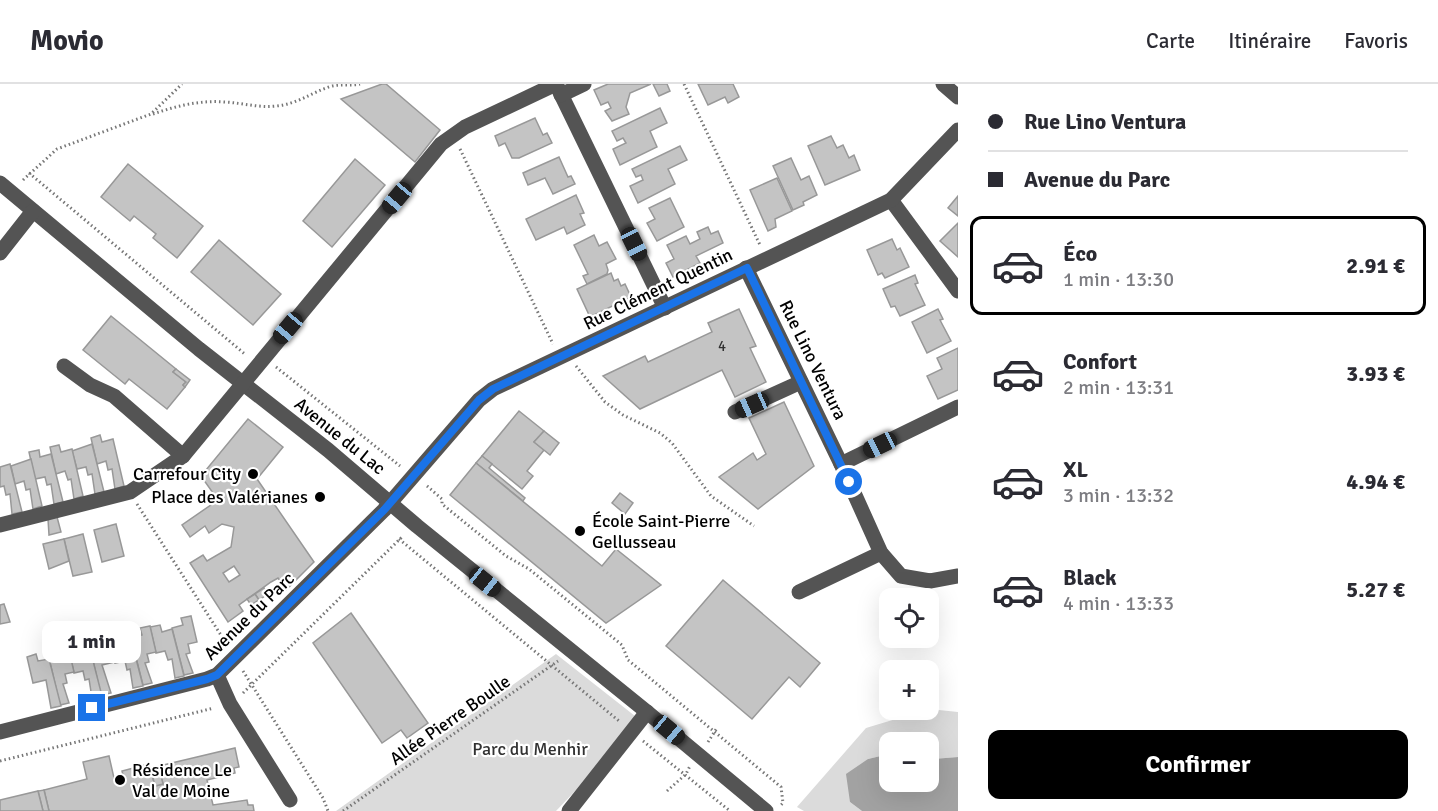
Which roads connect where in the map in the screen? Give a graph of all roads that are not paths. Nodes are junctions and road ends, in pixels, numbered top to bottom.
1 (584, 84) edge
2 (944, 84) edge
3 (558, 88) edge
4 (958, 97) edge
5 (958, 130) edge
6 (0, 183) edge
7 (891, 200) junction
8 (33, 211) junction
9 (0, 253) edge
10 (747, 268) junction
11 (958, 291) edge
12 (665, 308) junction
13 (64, 366) dead end
14 (801, 382) junction
15 (244, 383) junction
16 (958, 407) edge
17 (735, 412) dead end
18 (183, 456) junction
19 (841, 464) junction
20 (390, 503) junction
21 (0, 525) edge
22 (881, 553) junction
23 (958, 576) edge
24 (799, 592) dead end
25 (217, 675) junction
26 (647, 712) junction
27 (0, 732) edge
28 (290, 800) dead end
29 (569, 811) edge
30 (765, 811) edge

1 - 3 street
2 - 4 street
3 - 12 street
3 - 15 street
5 - 7 street, Rue Clément Quentin
6 - 8 street, Avenue du Lac
7 - 10 street, Rue Clément Quentin
7 - 11 street
8 - 9 street
8 - 15 street, Avenue du Lac
10 - 12 street, Rue Clément Quentin
10 - 14 street, Rue Lino Ventura
12 - 20 street, Rue Clément Quentin
13 - 18 street
14 - 17 street
14 - 19 street, Rue Lino Ventura
15 - 18 street
15 - 20 street, Avenue du Lac
16 - 19 street
18 - 21 street
19 - 22 street, Rue Lino Ventura
20 - 25 street, Avenue du Parc
20 - 26 street, Avenue du Lac
22 - 23 street, Rue Lino Ventura
22 - 24 street
25 - 27 street, Avenue du Parc
25 - 28 street
26 - 29 street
26 - 30 street, Avenue du Lac

